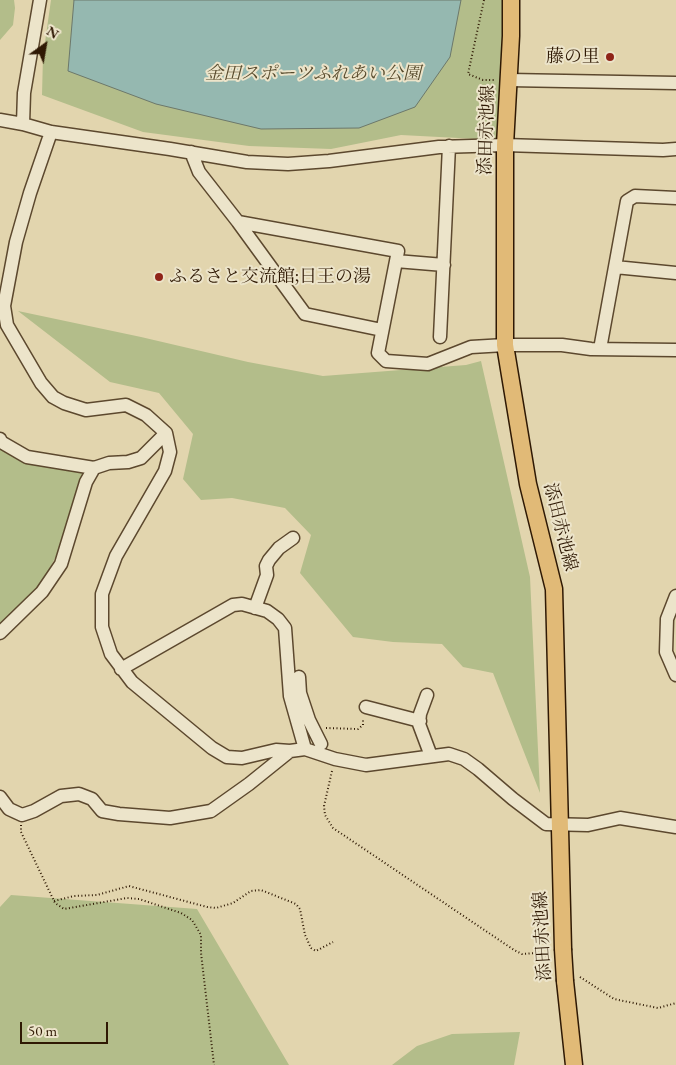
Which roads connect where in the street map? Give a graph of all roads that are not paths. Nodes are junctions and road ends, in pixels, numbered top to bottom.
1 (40, 0) edge
2 (511, 0) edge
3 (509, 80) junction
4 (676, 83) edge
5 (0, 120) edge
6 (23, 124) junction
7 (51, 132) junction
8 (506, 145) junction
9 (449, 146) junction
10 (676, 149) edge
11 (191, 152) junction
12 (676, 198) edge
13 (238, 222) junction
14 (396, 261) junction
15 (444, 265) junction
16 (615, 267) junction
17 (676, 272) edge
18 (382, 330) junction
19 (440, 337) dead end
20 (505, 345) junction
21 (600, 349) junction
22 (676, 350) edge
23 (166, 433) junction
24 (0, 438) edge
25 (94, 468) junction
26 (294, 538) dead end
27 (676, 596) edge
28 (255, 608) junction
29 (0, 634) edge
30 (121, 669) junction
31 (676, 675) edge
32 (299, 677) dead end
33 (427, 695) dead end
34 (366, 708) road end
35 (313, 713) dead end
36 (420, 721) junction
37 (305, 749) junction
38 (290, 751) junction
39 (327, 753) junction
40 (431, 756) junction
41 (0, 797) edge
42 (559, 825) junction
43 (676, 827) edge
44 (574, 1065) edge

1 - 6 street
2 - 3 main road, 添田赤池線
3 - 4 street
3 - 8 main road, 添田赤池線
5 - 6 street
6 - 7 street
7 - 11 street
7 - 23 street
8 - 9 street
8 - 10 street
8 - 20 main road, 添田赤池線
9 - 11 street
9 - 15 street
11 - 13 street
12 - 16 street
13 - 14 street
13 - 18 street
14 - 15 street
14 - 18 street
15 - 19 street
16 - 17 street
16 - 21 street
18 - 20 street
20 - 21 street
20 - 42 main road, 添田赤池線
21 - 22 street
23 - 25 street
23 - 30 street
24 - 25 street
25 - 29 street
26 - 28 street
27 - 31 street
28 - 30 street
28 - 37 street
30 - 38 street
32 - 39 street
33 - 36 street
34 - 36 street
35 - 39 street
36 - 40 street
37 - 38 street
37 - 39 street
38 - 41 street
39 - 40 street
40 - 42 street
42 - 43 street
42 - 44 main road, 添田赤池線, bridge

